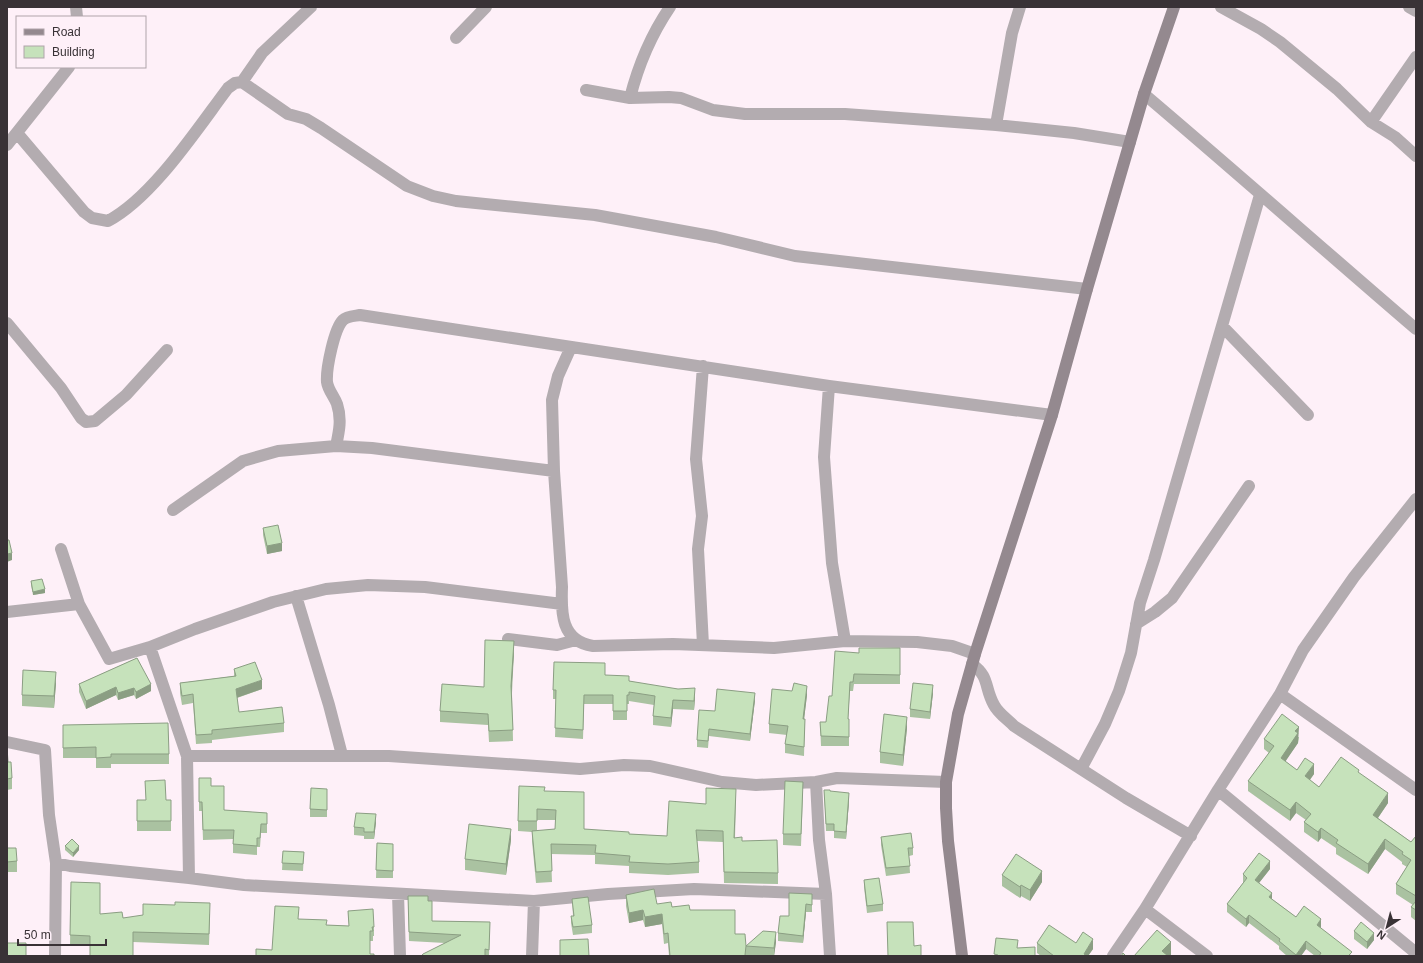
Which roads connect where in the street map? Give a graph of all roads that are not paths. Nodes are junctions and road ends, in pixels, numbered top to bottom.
1 (311, 7) edge
2 (486, 7) edge
3 (670, 7) edge
4 (1020, 7) edge
5 (1174, 7) edge
6 (1221, 7) edge
7 (1409, 7) edge
8 (1416, 11) edge
9 (456, 38) dead end
10 (1416, 57) edge
11 (68, 68) edge
12 (242, 82) junction
13 (586, 90) dead end
14 (1144, 94) junction
15 (630, 98) junction
16 (1372, 122) junction
17 (996, 125) junction
18 (17, 133) junction
19 (1130, 142) junction
20 (7, 145) edge
21 (1416, 156) edge
22 (1260, 195) junction
23 (1087, 289) junction
24 (7, 323) edge
25 (1222, 326) junction
26 (1416, 329) edge
27 (571, 347) junction
28 (167, 350) dead end
29 (703, 366) junction
30 (829, 386) junction
31 (1052, 415) junction
32 (1308, 415) dead end
33 (336, 446) junction
34 (554, 471) junction
35 (1250, 486) dead end
36 (1416, 499) edge
37 (173, 510) dead end
38 (61, 549) dead end
39 (296, 596) junction
40 (79, 604) junction
41 (562, 604) junction
42 (7, 612) edge
43 (1136, 624) junction
44 (508, 639) edge
45 (576, 640) junction
46 (844, 641) junction
47 (703, 645) junction
48 (150, 647) junction
49 (974, 659) junction
50 (1280, 694) junction
51 (7, 742) edge
52 (342, 755) junction
53 (186, 756) junction
54 (1081, 769) junction
55 (816, 782) junction
56 (946, 782) junction
57 (1414, 785) edge
58 (1218, 790) junction
59 (1191, 836) junction
60 (56, 863) junction
61 (189, 878) junction
62 (398, 894) junction
63 (826, 894) junction
64 (534, 901) junction
65 (1145, 909) junction
66 (1416, 953) edge
67 (55, 956) edge
68 (400, 956) edge
69 (532, 956) edge
70 (830, 956) edge
71 (962, 956) edge
72 (1113, 956) edge
73 (1206, 956) edge

1 - 12 street
2 - 9 street
3 - 15 street
4 - 17 street
5 - 14 street
6 - 16 street
7 - 8 street
10 - 16 street
11 - 18 street
12 - 18 street
12 - 23 street
13 - 15 street
14 - 19 street
14 - 22 street
15 - 17 street
16 - 21 street
17 - 19 street
18 - 20 street
19 - 23 street
22 - 25 street
22 - 26 street
23 - 31 street
24 - 28 street
25 - 32 street
25 - 43 street
27 - 29 street
27 - 33 street
27 - 34 street
29 - 30 street
29 - 47 street
30 - 31 street
30 - 46 street
31 - 49 street
33 - 34 street
33 - 37 street
34 - 41 street
35 - 43 street
36 - 50 street
38 - 40 street
39 - 41 street
39 - 48 street
39 - 52 street
40 - 42 street
40 - 48 street
41 - 45 street
43 - 54 street
44 - 45 street
45 - 47 street
46 - 47 street
46 - 49 street
48 - 53 street
49 - 54 street
49 - 56 street
50 - 57 street
50 - 58 street
51 - 60 street
52 - 53 street
52 - 55 street
53 - 61 street
54 - 59 street
55 - 56 street
55 - 63 street
56 - 71 street
58 - 59 street
58 - 66 street
59 - 65 street
60 - 61 street
60 - 67 street
61 - 62 street
62 - 64 street
62 - 68 street
63 - 64 street
63 - 70 street
64 - 69 street
65 - 72 street
65 - 73 street

